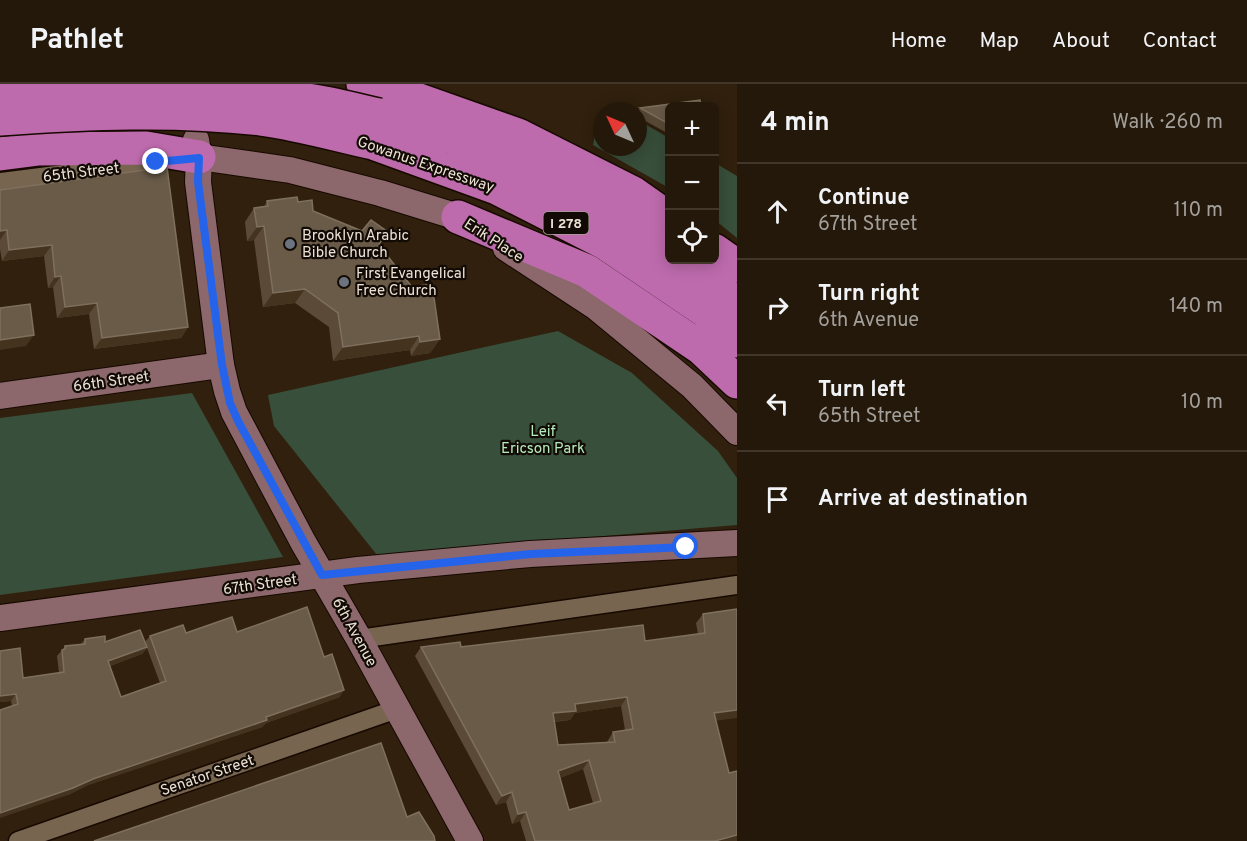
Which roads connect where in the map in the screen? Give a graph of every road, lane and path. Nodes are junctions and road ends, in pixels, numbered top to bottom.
1 (0, 89) edge
2 (375, 108) edge
3 (0, 119) edge
4 (197, 149) junction
5 (0, 154) edge
6 (0, 182) edge
7 (665, 216) edge
8 (458, 217) junction
9 (665, 251) edge
10 (719, 253) edge
11 (683, 264) edge
12 (737, 266) edge
13 (737, 303) edge
14 (737, 341) edge
15 (222, 365) junction
16 (737, 382) edge
17 (0, 396) edge
18 (737, 432) edge
19 (737, 543) edge
20 (322, 575) junction
21 (737, 585) edge
22 (0, 618) edge
23 (359, 639) junction
24 (397, 709) junction
25 (18, 841) edge
26 (470, 841) edge

1 - 2 highway, I 278, bridge
2 - 3 highway, Gowanus Expressway / I 278, bridge
2 - 7 highway, Gowanus Expressway / I 278
2 - 9 highway, I 278
2 - 14 highway, Gowanus Expressway / I 278
4 - 5 highway
4 - 6 street, 65th Street
4 - 8 street, Erik Place
4 - 15 street, 6th Avenue
8 - 16 highway
8 - 18 street, Erik Place
10 - 12 highway
11 - 13 highway
15 - 17 street, 66th Street
15 - 20 street, 6th Avenue
19 - 20 street, 67th Street
20 - 22 street, 67th Street
20 - 23 street, 6th Avenue
21 - 23 street
23 - 24 street, 6th Avenue
24 - 25 street, Senator Street
24 - 26 street, 6th Avenue

